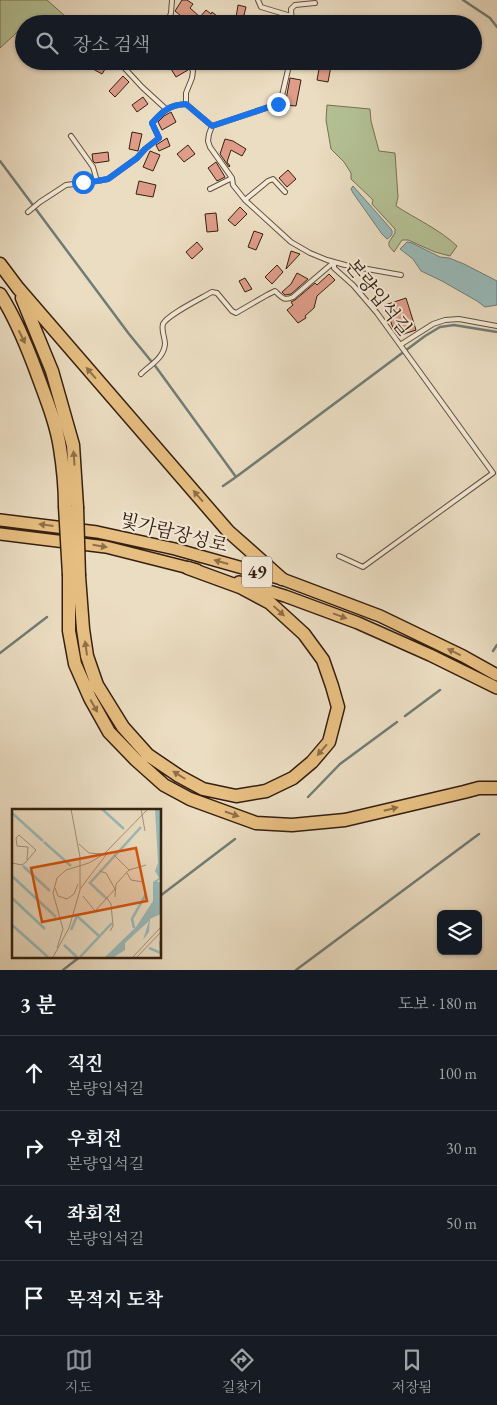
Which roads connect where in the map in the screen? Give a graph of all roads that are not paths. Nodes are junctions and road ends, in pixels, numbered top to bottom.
1 (172, 0) edge
2 (258, 0) edge
3 (315, 3) dead end
4 (170, 15) edge
5 (288, 15) edge
6 (291, 15) edge
7 (126, 70) edge
8 (192, 70) edge
9 (288, 70) edge
10 (186, 104) junction
11 (166, 109) junction
12 (212, 126) junction
13 (71, 136) dead end
14 (232, 178) junction
15 (97, 181) junction
16 (210, 190) dead end
17 (285, 192) dead end
18 (245, 200) junction
19 (29, 211) dead end
20 (334, 262) junction
21 (0, 264) edge
22 (401, 275) dead end
23 (18, 288) junction
24 (0, 294) edge
25 (497, 326) edge
26 (402, 347) junction
27 (141, 374) dead end
28 (71, 506) junction
29 (0, 520) edge
30 (0, 534) edge
31 (339, 556) dead end
32 (188, 568) junction
33 (74, 576) junction
34 (282, 579) junction
35 (497, 675) edge
36 (497, 688) edge
37 (497, 788) edge

1 - 4 lane
2 - 5 lane
3 - 6 lane
7 - 11 lane
8 - 10 lane
9 - 12 lane
10 - 11 lane
10 - 12 lane
11 - 15 lane
12 - 14 lane, 본량입석길
13 - 15 lane
14 - 16 lane
14 - 18 lane, 본량입석길
15 - 19 lane
17 - 18 lane
18 - 20 lane, 본량입석길
20 - 22 lane, 본량입석길
20 - 26 lane, 본량입석길
20 - 27 lane, 본량입석길
21 - 23 highway
28 -> 23 highway
34 -> 23 highway
24 -> 28 highway
25 - 26 lane
26 - 31 lane, 본량입석길
28 - 33 highway, bridge
34 -> 29 highway, 빛가람장성로 / 49
30 -> 32 highway, 빛가람장성로 / 49
32 -> 33 highway
32 -> 36 highway, 빛가람장성로 / 49
33 -> 37 highway
35 -> 34 highway, 빛가람장성로 / 49

